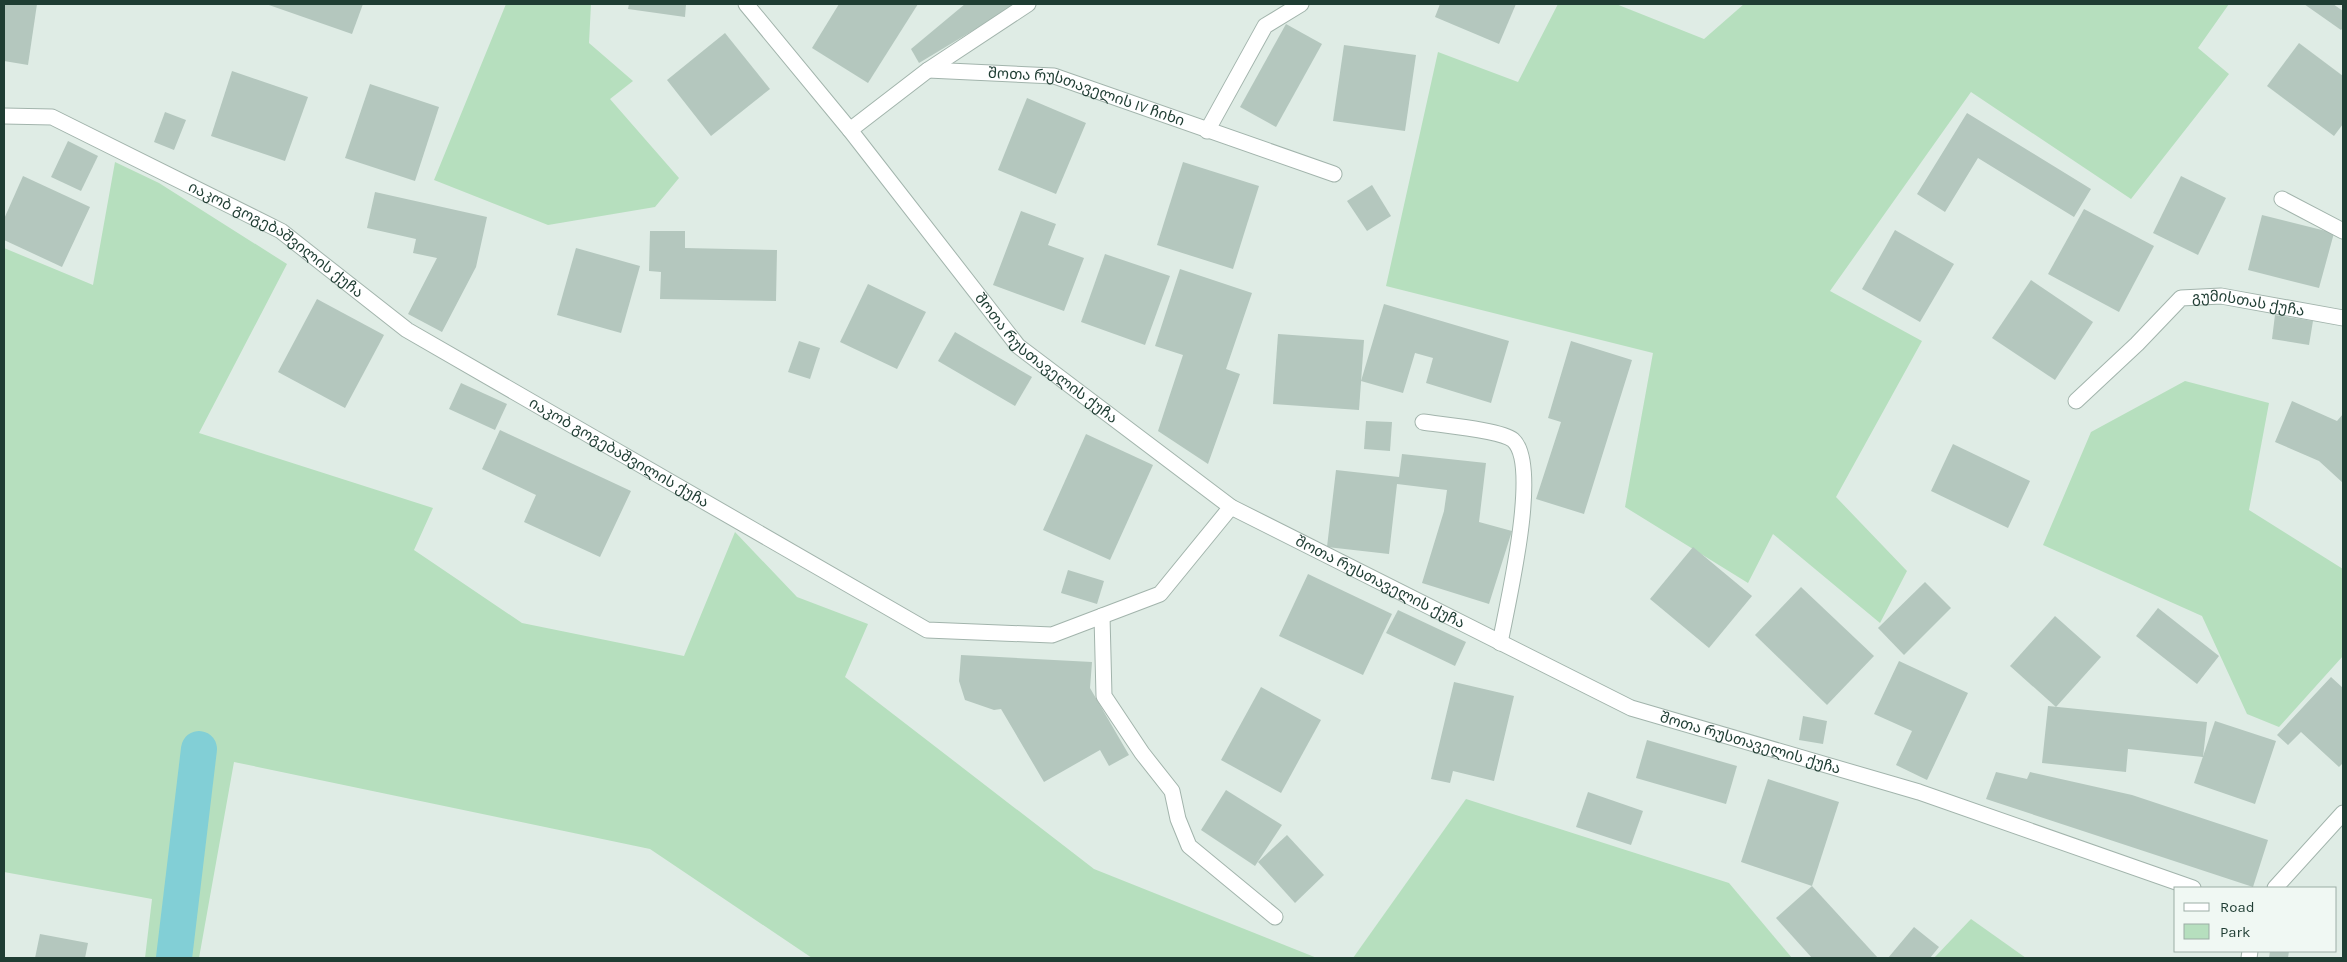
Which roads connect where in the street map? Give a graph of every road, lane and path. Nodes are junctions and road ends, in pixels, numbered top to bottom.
1 (746, 4) edge
2 (1028, 4) edge
3 (1301, 4) edge
4 (928, 70) junction
5 (4, 116) edge
6 (850, 130) junction
7 (1207, 131) junction
8 (1334, 174) dead end
9 (2282, 199) dead end
10 (2343, 231) edge
11 (2343, 318) edge
12 (2076, 401) dead end
13 (1423, 422) dead end
14 (1231, 507) junction
15 (1102, 616) junction
16 (1500, 643) junction
17 (2343, 813) edge
18 (2190, 887) edge
19 (2276, 887) edge
20 (1275, 917) dead end

1 - 6 street, შოთა რუსთაველის ქუჩა
2 - 4 street
3 - 7 street
4 - 6 street
4 - 7 street, შოთა რუსთაველის IV ჩიხი
5 - 15 street, იაკობ გოგებაშვილის ქუჩა
6 - 14 street, შოთა რუსთაველის ქუჩა
7 - 8 street, შოთა რუსთაველის IV ჩიხი
9 - 10 street
11 - 12 street, გუმისთას ქუჩა
13 - 16 street
14 - 15 street, იაკობ გოგებაშვილის ქუჩა
14 - 16 street, შოთა რუსთაველის ქუჩა
15 - 20 street
16 - 18 street, შოთა რუსთაველის ქუჩა
17 - 19 street

